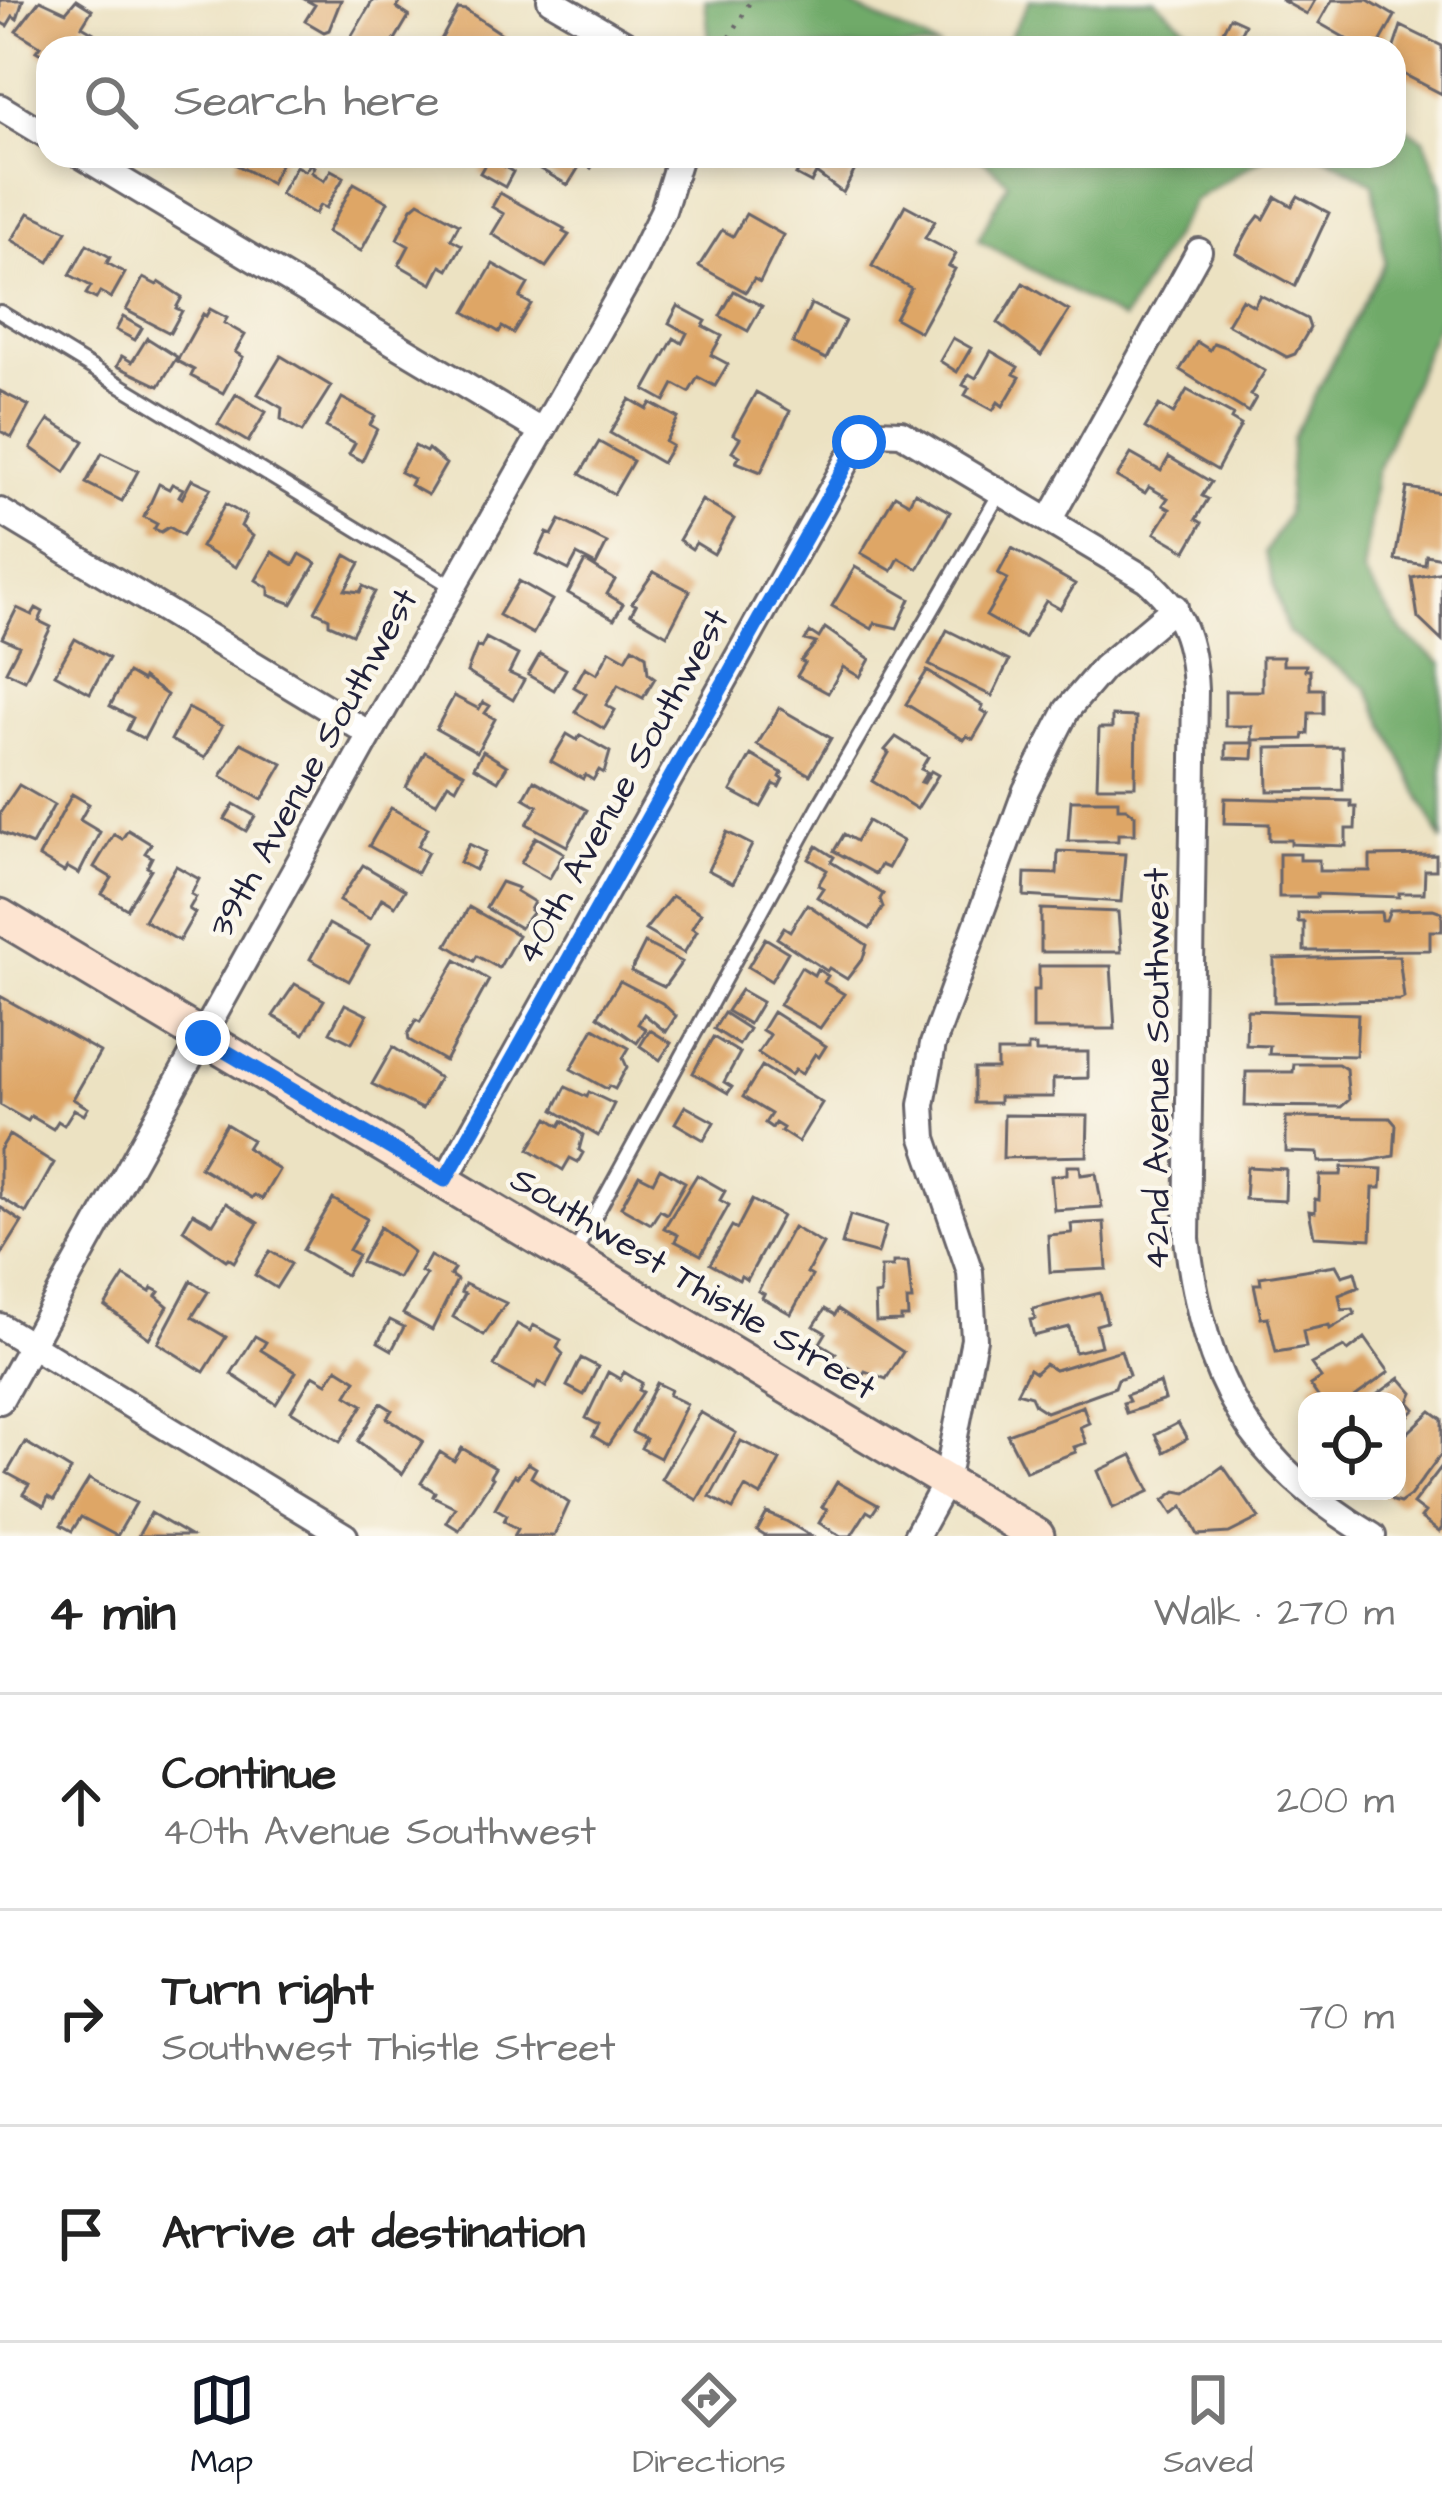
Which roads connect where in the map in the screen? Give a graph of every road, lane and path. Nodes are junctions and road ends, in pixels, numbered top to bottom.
1 (550, 0) edge
2 (751, 0) edge
3 (612, 36) edge
4 (731, 36) edge
5 (0, 107) edge
6 (36, 129) edge
7 (102, 168) edge
8 (676, 168) edge
9 (1199, 251) dead end
10 (0, 312) edge
11 (541, 431) junction
12 (1000, 491) junction
13 (0, 511) edge
14 (1050, 519) junction
15 (453, 586) junction
16 (1175, 607) junction
17 (370, 734) junction
18 (0, 916) edge
19 (203, 1038) junction
20 (445, 1180) junction
21 (573, 1257) junction
22 (0, 1326) edge
23 (32, 1345) junction
24 (0, 1401) edge
25 (946, 1482) junction
26 (345, 1536) edge
27 (916, 1536) edge
28 (1037, 1536) edge
29 (1373, 1536) edge

1 - 3 street
2 - 4 path
5 - 6 street
7 - 11 street
8 - 11 street, 39th Avenue Southwest
9 - 14 street
10 - 15 lane
11 - 15 street, 39th Avenue Southwest
12 - 14 street
12 - 20 street, 40th Avenue Southwest
12 - 21 lane
13 - 17 street
14 - 16 street
15 - 17 street, 39th Avenue Southwest
16 - 25 street
16 - 29 street, 42nd Avenue Southwest
17 - 19 street, 39th Avenue Southwest
18 - 19 main road, Southwest Thistle Street
19 - 20 main road, Southwest Thistle Street
19 - 23 street, 39th Avenue Southwest
20 - 21 main road, Southwest Thistle Street
21 - 25 main road, Southwest Thistle Street
22 - 23 street
23 - 24 street, 39th Avenue Southwest
23 - 26 street
25 - 27 street
25 - 28 main road, Southwest Thistle Street

